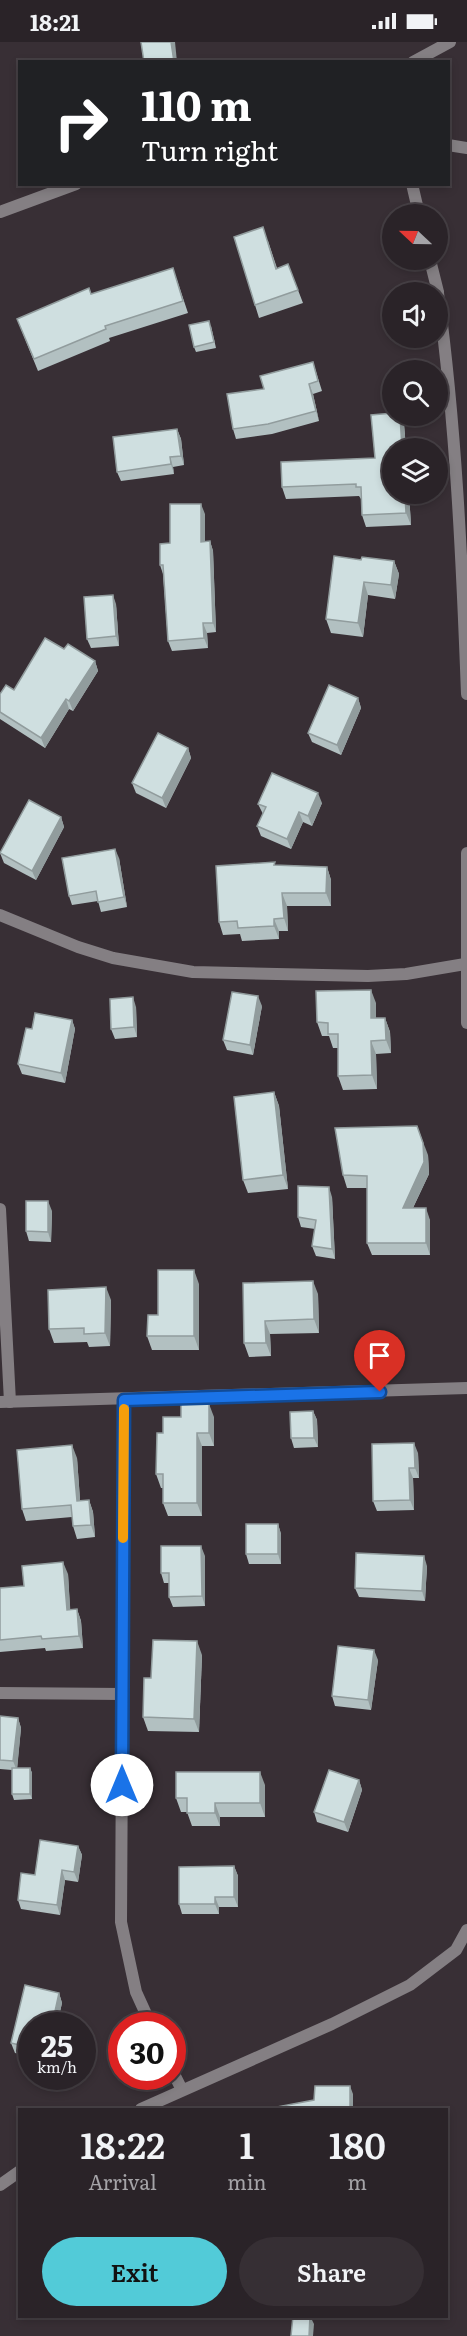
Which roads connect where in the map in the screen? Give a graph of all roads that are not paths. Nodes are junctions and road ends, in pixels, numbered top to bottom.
1 (450, 42) edge
2 (417, 60) edge
3 (450, 145) edge
4 (467, 147) edge
5 (71, 186) edge
6 (412, 186) edge
7 (417, 204) edge
8 (0, 212) edge
9 (445, 348) edge
10 (467, 694) edge
11 (467, 853) edge
12 (0, 915) edge
13 (465, 964) junction
14 (467, 1023) edge
15 (0, 1209) edge
16 (467, 1388) edge
17 (124, 1400) junction
18 (5, 1402) edge
19 (0, 1694) edge
20 (123, 1694) junction
21 (467, 1930) edge
22 (146, 2012) edge
23 (186, 2088) edge
24 (182, 2090) edge
25 (143, 2108) edge
26 (18, 2172) edge
27 (0, 2185) edge

1 - 2 street
3 - 4 street
5 - 8 street
6 - 7 street
9 - 10 street
11 - 13 street
12 - 13 street
13 - 14 street
15 - 18 street
16 - 17 street
17 - 18 street
17 - 20 street
19 - 20 street
20 - 22 street
21 - 23 street
24 - 25 street
26 - 27 street

